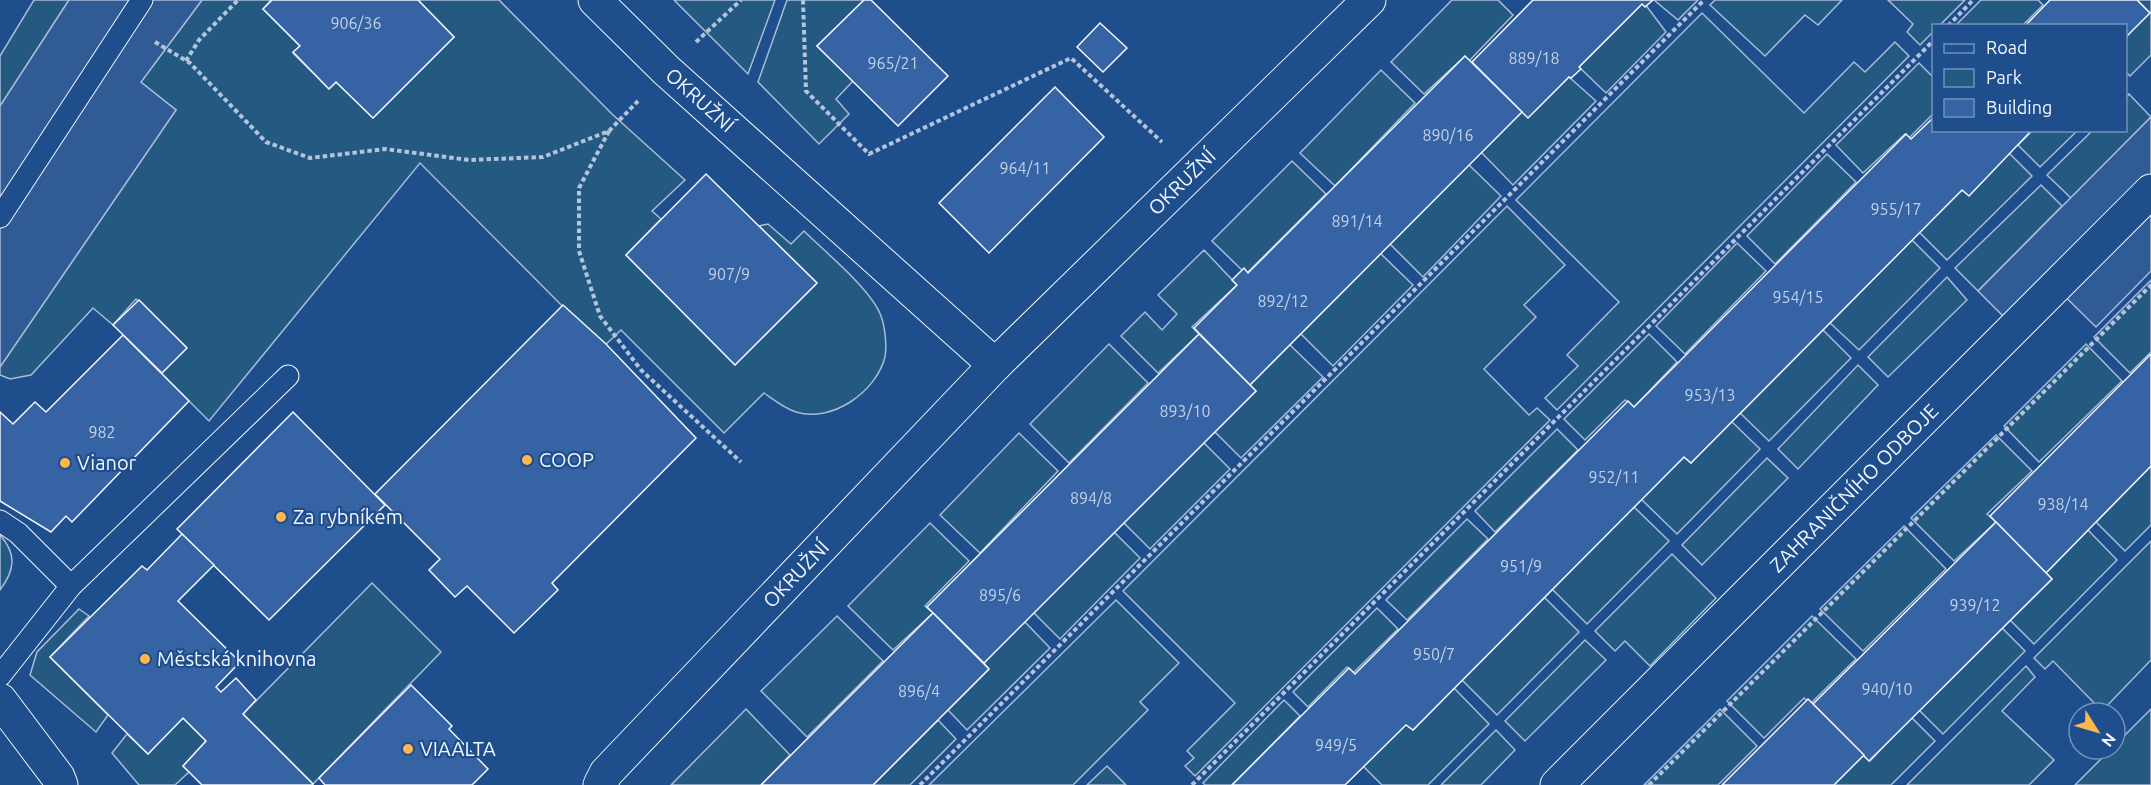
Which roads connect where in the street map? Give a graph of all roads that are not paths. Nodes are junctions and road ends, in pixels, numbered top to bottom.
1 (142, 0) edge
2 (596, 0) edge
3 (1369, 0) edge
4 (2151, 191) edge
5 (0, 217) edge
6 (995, 365) junction
7 (288, 376) dead end
8 (0, 521) edge
9 (71, 586) junction
10 (0, 676) edge
11 (0, 700) edge
12 (61, 785) edge
13 (600, 785) edge
14 (1557, 785) edge

1 - 5 lane
2 - 6 street, OKRUŽNÍ
3 - 6 street, OKRUŽNÍ
4 - 14 street, ZAHRANIČNÍHO ODBOJE
6 - 13 street, OKRUŽNÍ
7 - 9 lane
8 - 9 lane
9 - 10 lane
11 - 12 street

